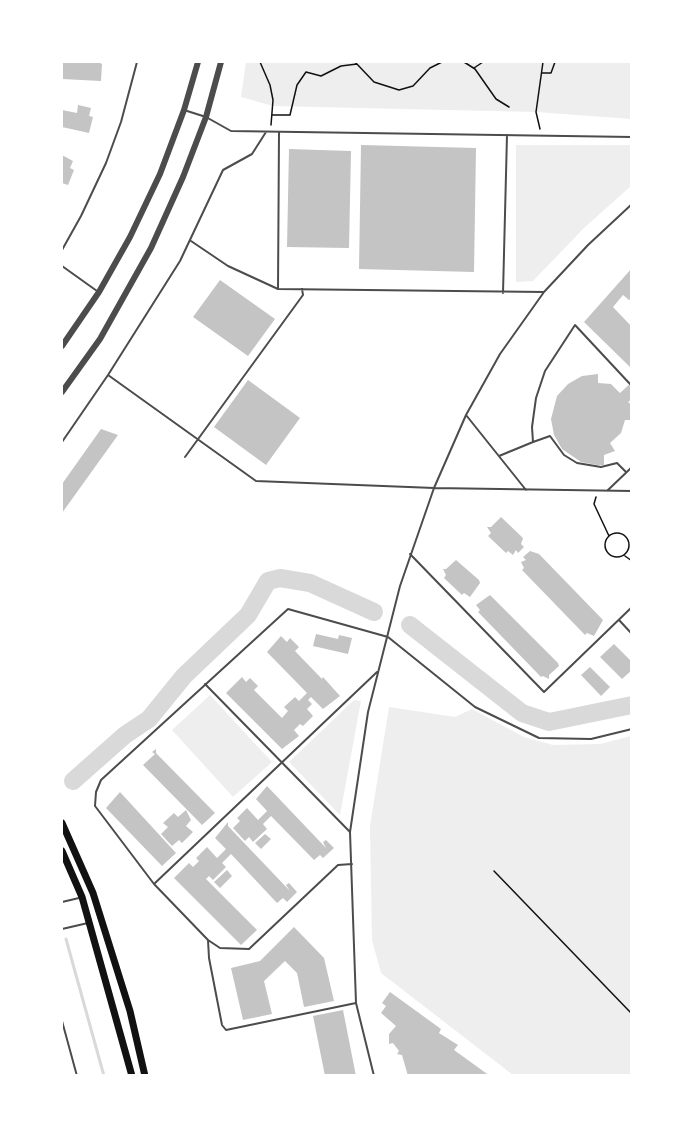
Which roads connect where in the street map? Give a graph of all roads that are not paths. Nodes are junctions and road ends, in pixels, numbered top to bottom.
1 (137, 62) edge
2 (198, 62) edge
3 (221, 62) edge
4 (184, 110) junction
5 (206, 117) junction
6 (266, 132) junction
7 (279, 132) junction
8 (507, 135) junction
9 (632, 137) edge
10 (632, 204) edge
11 (191, 241) junction
12 (62, 250) edge
13 (62, 266) edge
14 (278, 289) junction
15 (302, 289) junction
16 (99, 292) junction
17 (544, 292) junction
18 (503, 293) junction
19 (62, 346) edge
20 (108, 375) junction
21 (630, 384) dead end
22 (62, 392) edge
23 (466, 415) junction
24 (198, 440) junction
25 (62, 442) edge
26 (533, 442) junction
27 (499, 456) junction
28 (185, 457) dead end
29 (632, 467) edge
30 (626, 472) junction
31 (434, 488) junction
32 (526, 490) junction
33 (607, 490) junction
34 (632, 491) edge
35 (410, 554) junction
36 (632, 607) edge
37 (618, 620) junction
38 (632, 634) edge
39 (388, 637) junction
40 (377, 672) junction
41 (205, 684) junction
42 (632, 729) edge
43 (281, 761) junction
44 (62, 823) edge
45 (350, 832) junction
46 (62, 851) edge
47 (352, 864) junction
48 (154, 884) junction
49 (82, 897) junction
50 (62, 902) edge
51 (90, 922) junction
52 (62, 929) edge
53 (208, 940) junction
54 (356, 1003) junction
55 (62, 1021) edge
56 (77, 1076) edge
57 (132, 1076) edge
58 (145, 1076) edge
59 (374, 1076) edge

1 - 12 lane
2 - 4 street
3 - 5 street
4 - 5 lane
4 - 16 street
5 - 6 lane
5 - 22 street
6 - 7 lane
6 - 11 lane
7 - 8 lane
7 - 14 lane
8 - 9 lane
8 - 18 lane
10 - 17 lane
11 - 14 lane
11 - 20 lane
13 - 16 lane
14 - 15 lane
15 - 18 lane
15 - 24 lane
16 - 19 street
17 - 18 lane
17 - 23 lane
20 - 24 lane
20 - 25 lane
21 - 26 lane
23 - 27 lane
23 - 31 lane
24 - 28 lane
24 - 31 lane
26 - 27 lane
26 - 30 lane
27 - 32 lane
29 - 30 lane
30 - 33 lane
31 - 32 lane
31 - 35 lane
32 - 33 lane
33 - 34 lane
35 - 37 lane
35 - 39 lane
36 - 37 lane
37 - 38 lane
39 - 40 lane
39 - 41 lane
39 - 42 lane
40 - 43 lane
40 - 45 lane
41 - 43 lane
41 - 48 lane
43 - 45 lane
43 - 48 lane
44 - 58 main road
45 - 47 lane
46 - 49 main road
47 - 53 lane
47 - 54 lane
48 - 53 lane
49 - 50 lane
49 - 51 main road
51 - 52 lane
51 - 57 main road
53 - 54 lane
54 - 59 lane
55 - 56 lane

